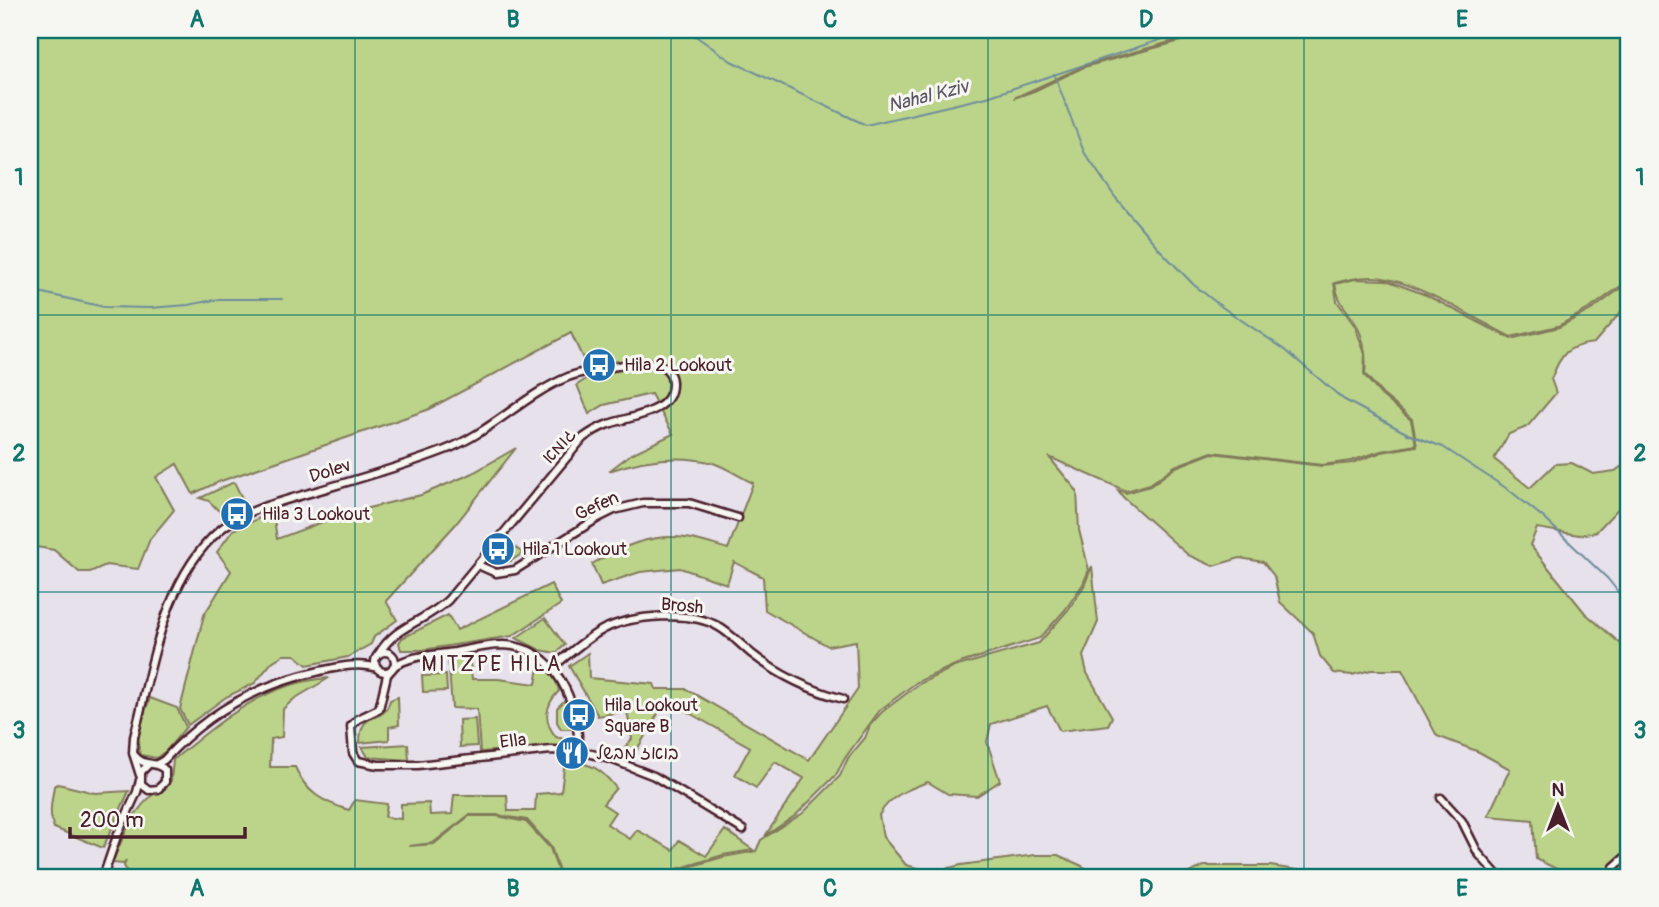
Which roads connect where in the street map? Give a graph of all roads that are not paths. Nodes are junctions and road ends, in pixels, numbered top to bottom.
1 (671, 376) joint
2 (738, 518) dead end
3 (478, 565) junction
4 (392, 635) junction
5 (392, 655) junction
6 (377, 657) junction
7 (412, 658) junction
8 (354, 666) junction
9 (553, 667) junction
10 (392, 668) junction
11 (380, 669) junction
12 (383, 690) junction
13 (843, 699) dead end
14 (579, 751) junction
15 (171, 752) junction
16 (133, 753) junction
17 (157, 764) junction
18 (148, 765) junction
19 (166, 773) junction
20 (140, 777) junction
21 (154, 790) junction
22 (1441, 798) dead end
23 (134, 801) junction
24 (743, 830) dead end
25 (1629, 854) edge
26 (103, 877) edge
27 (1499, 877) edge
28 (1612, 877) edge

1 - 3 street, גומא
1 - 16 street, Dolev
2 - 3 street, Gefen
3 - 4 street, גומא
4 - 5 street
4 - 6 street
5 - 6 street
5 - 7 street
5 - 10 street
6 - 8 street
6 - 11 street
7 - 9 street
7 - 10 street
8 - 11 street
8 - 15 street
9 - 13 street, Brosh
9 - 14 street
10 - 11 street
10 - 12 street
11 - 12 street
12 - 14 street, Ella
14 - 24 street, Ella
15 - 17 street
15 - 19 street
16 - 18 street
16 - 20 street
17 - 18 street
17 - 19 street
18 - 20 street
19 - 21 street
20 - 21 street
20 - 23 street
21 - 23 street
22 - 27 street
23 - 26 street
25 - 28 street

